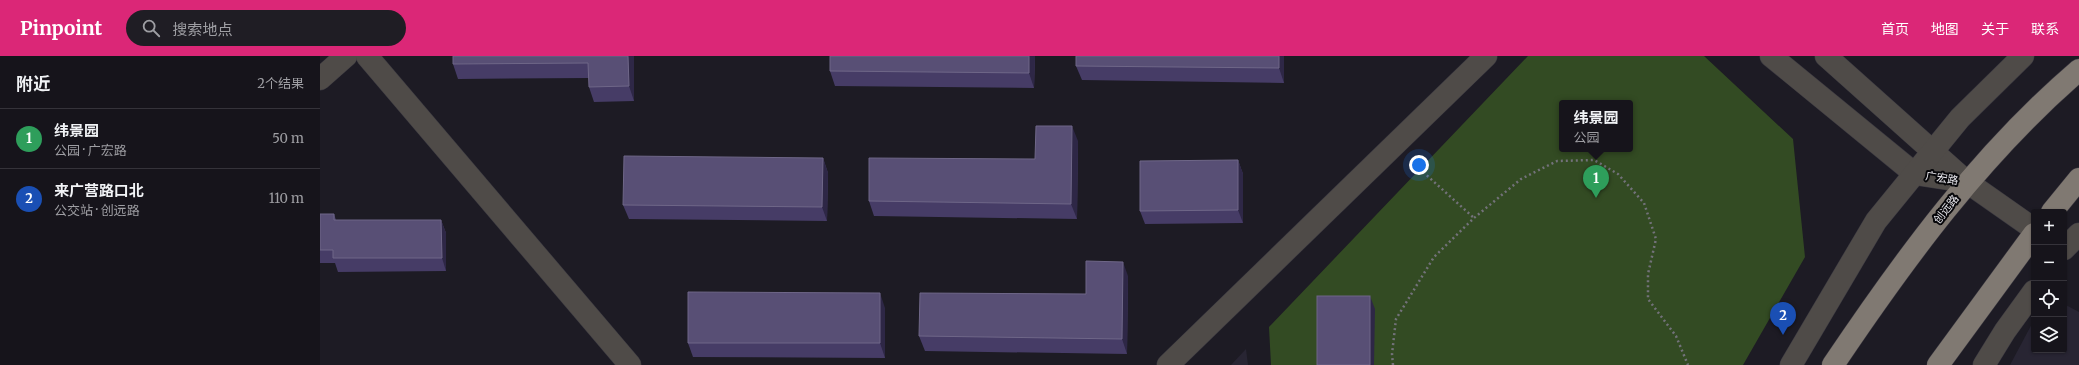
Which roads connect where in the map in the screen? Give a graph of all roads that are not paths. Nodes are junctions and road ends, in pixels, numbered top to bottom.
1 (346, 56) edge
2 (368, 56) edge
3 (1486, 56) edge
4 (1771, 56) edge
5 (1826, 56) edge
6 (2023, 56) edge
7 (2079, 70) edge
8 (320, 79) edge
9 (1933, 152) junction
10 (1915, 174) junction
11 (2079, 179) edge
12 (1967, 182) junction
13 (2054, 209) edge
14 (2031, 228) edge
15 (2079, 234) edge
16 (2031, 238) edge
17 (2067, 246) edge
18 (2067, 251) edge
19 (2079, 258) edge
20 (2031, 294) edge
21 (630, 365) edge
22 (1168, 365) edge
23 (1791, 365) edge
24 (1833, 365) edge
25 (1938, 365) edge
26 (1984, 365) edge

1 - 8 street
2 - 21 street
3 - 22 street
4 - 10 street, 广宏路
5 - 9 street, 广宏路
6 - 9 street
7 - 12 main road, 创远路
9 - 10 street
9 - 12 street, 广宏路
10 - 12 street, 广宏路
10 - 23 street
11 - 13 main road
12 - 14 street
12 - 24 main road, 创远路
15 - 17 street
16 - 25 main road
18 - 19 street
20 - 26 street

